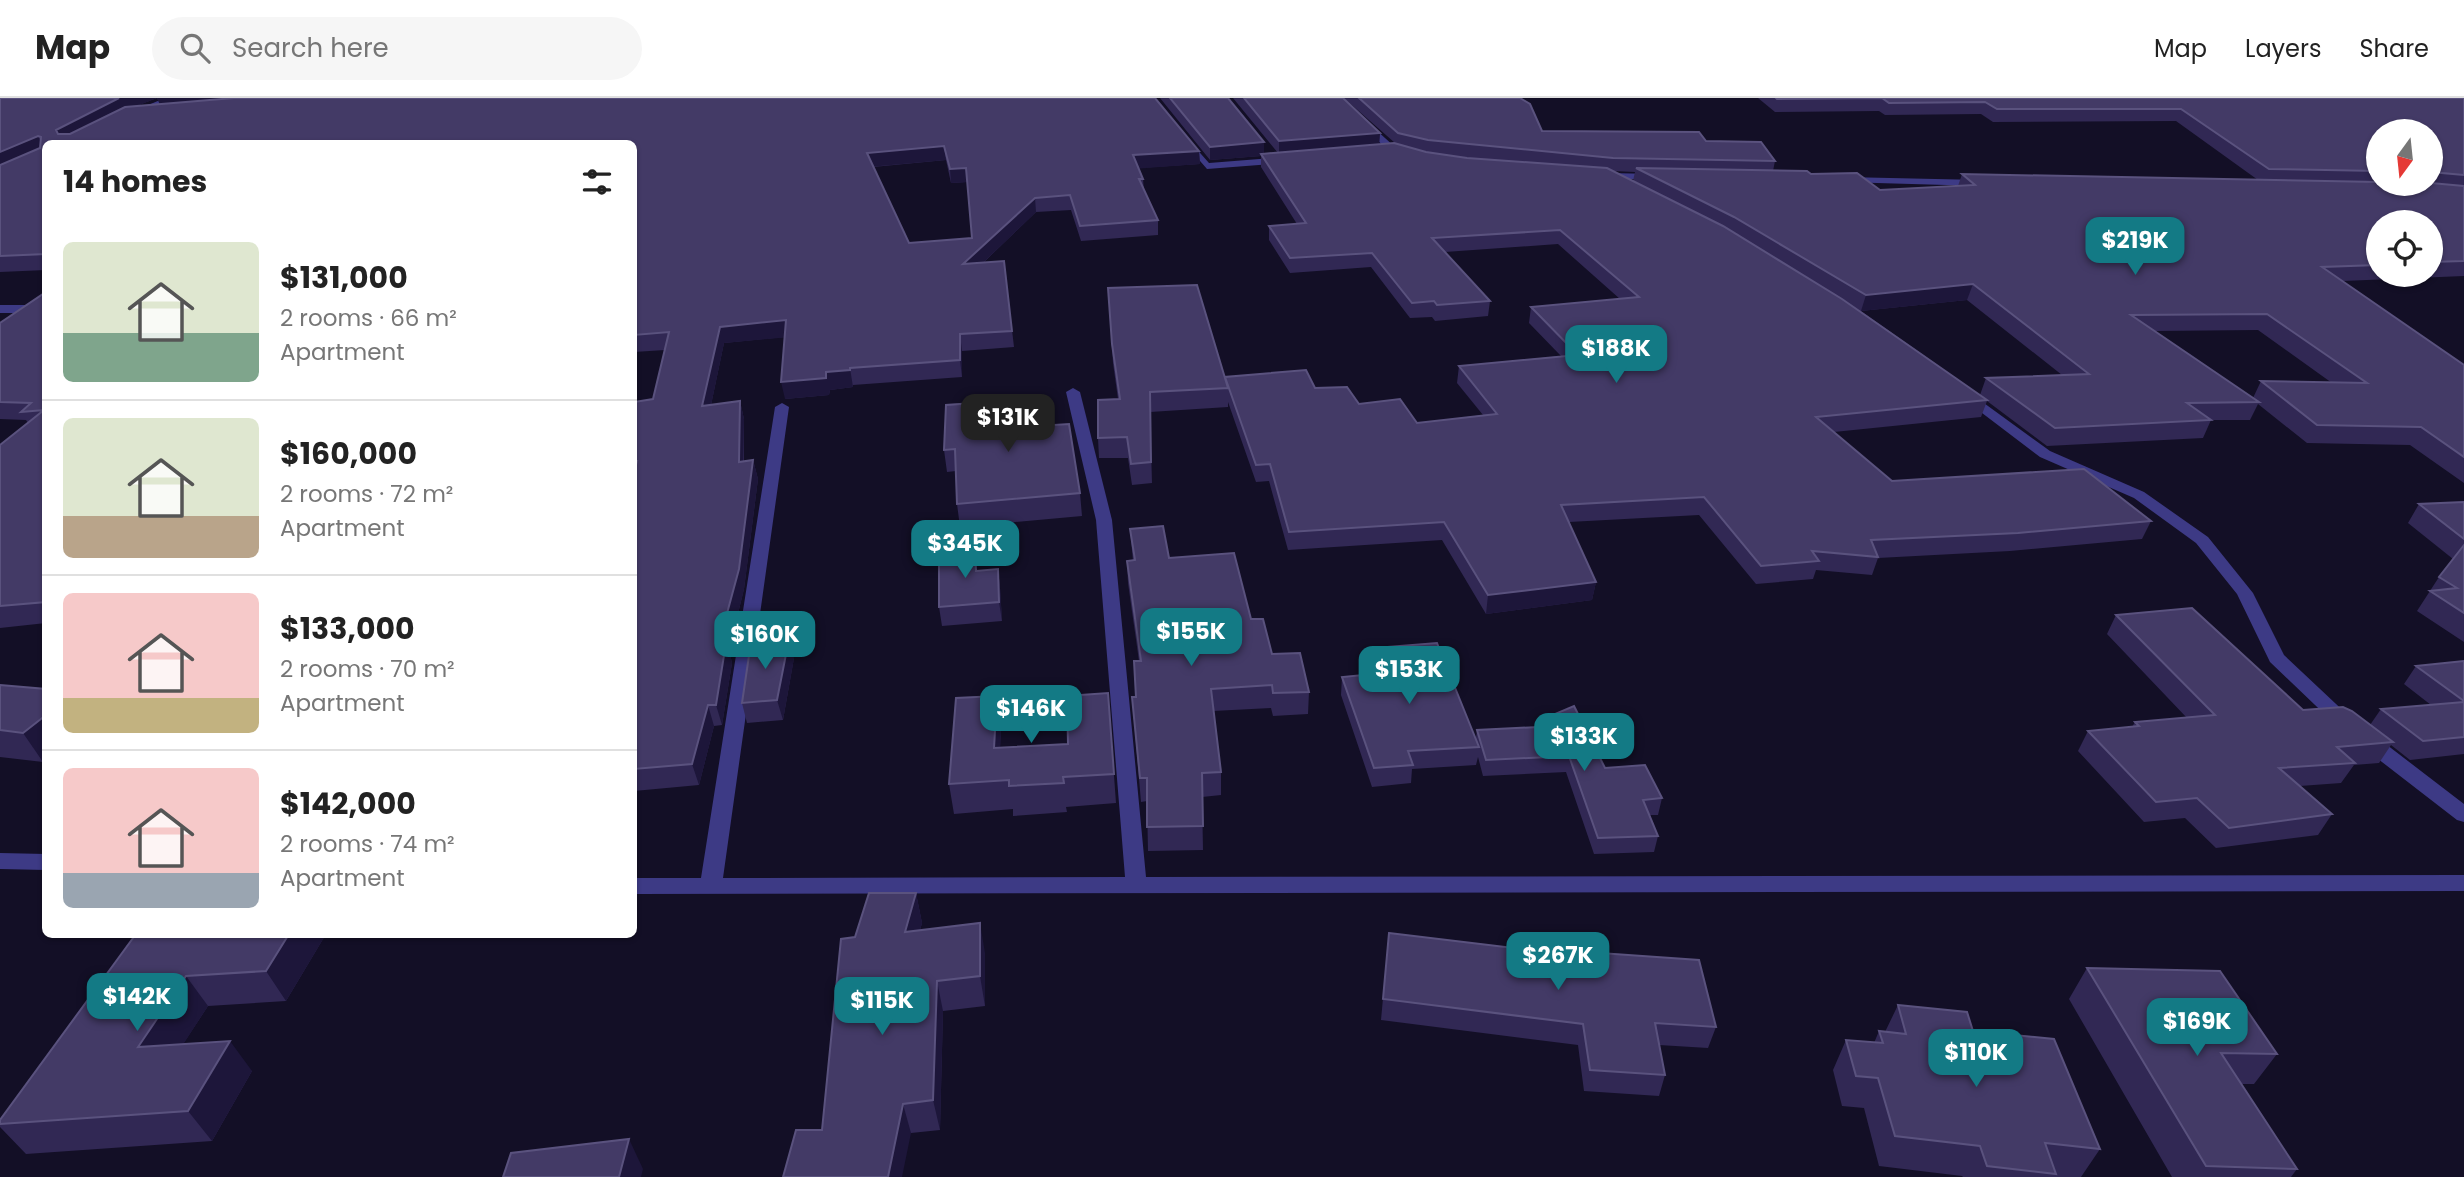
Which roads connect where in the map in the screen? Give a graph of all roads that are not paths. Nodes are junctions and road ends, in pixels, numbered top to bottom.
1 (172, 98) edge
2 (1336, 98) edge
3 (166, 111) edge
4 (1180, 133) edge
5 (1425, 159) edge
6 (1289, 160) edge
7 (1663, 177) edge
8 (1829, 180) edge
9 (1995, 183) edge
10 (1645, 194) edge
11 (0, 309) edge
12 (42, 309) edge
13 (1953, 385) edge
14 (1073, 392) dead end
15 (782, 407) dead end
16 (2464, 815) edge
17 (0, 862) edge
18 (42, 862) edge
19 (2464, 883) edge
20 (1136, 885) junction
21 (637, 886) edge
22 (710, 886) junction

1 - 3 street
2 - 5 street
4 - 6 street
7 - 10 street
8 - 9 street
11 - 12 street
13 - 16 street
14 - 20 street
15 - 22 street
17 - 18 street
19 - 20 street
20 - 22 street
21 - 22 street

